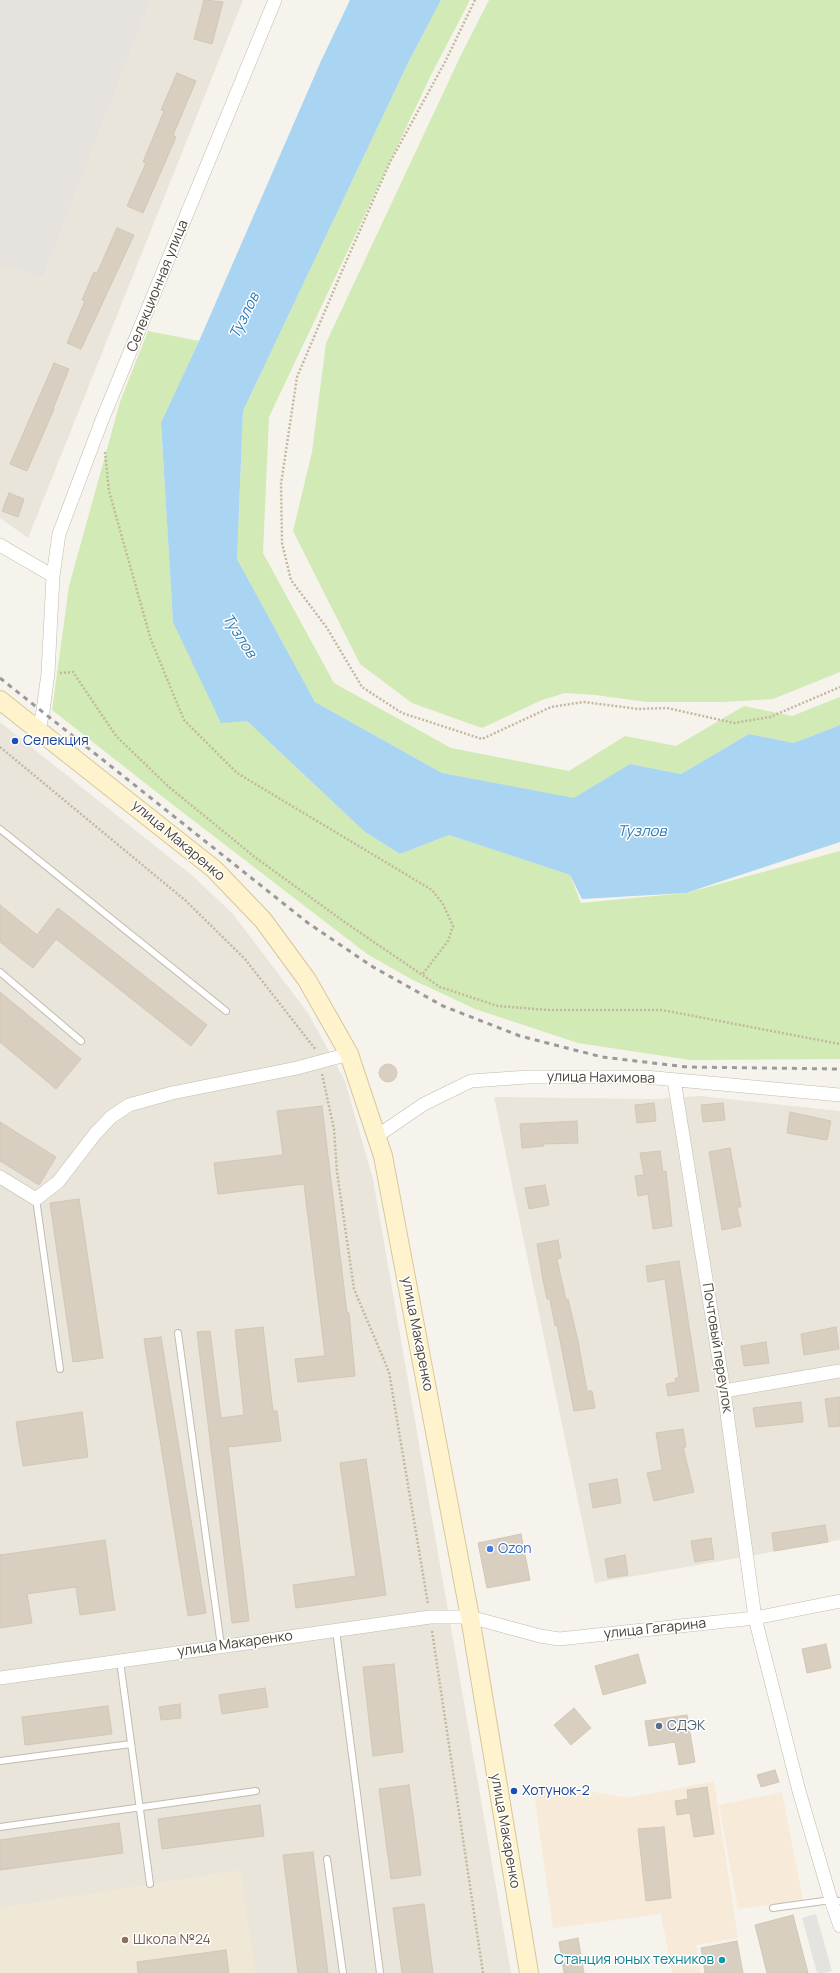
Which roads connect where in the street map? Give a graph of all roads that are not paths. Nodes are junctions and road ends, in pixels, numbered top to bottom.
1 (275, 0) edge
2 (0, 545) edge
3 (53, 576) junction
4 (0, 700) edge
5 (39, 729) junction
6 (0, 829) edge
7 (0, 972) edge
8 (226, 1011) dead end
9 (81, 1042) dead end
10 (349, 1054) junction
11 (674, 1080) junction
12 (840, 1095) edge
13 (377, 1136) junction
14 (0, 1176) edge
15 (36, 1199) junction
16 (178, 1333) dead end
17 (60, 1368) dead end
18 (840, 1370) edge
19 (724, 1390) junction
20 (840, 1601) edge
21 (470, 1617) junction
22 (755, 1618) junction
23 (336, 1630) junction
24 (221, 1646) junction
25 (120, 1661) junction
26 (0, 1678) edge
27 (131, 1744) junction
28 (0, 1761) edge
29 (256, 1791) dead end
30 (140, 1808) junction
31 (0, 1827) edge
32 (327, 1859) dead end
33 (150, 1884) dead end
34 (835, 1901) edge
35 (773, 1908) dead end
36 (840, 1926) edge
37 (342, 1973) edge
38 (380, 1973) edge
39 (529, 1973) edge

1 - 3 street, Селекционная улица
2 - 3 street
3 - 5 street, Селекционная улица
4 - 5 main road, улица Макаренко
5 - 10 main road, улица Макаренко
6 - 8 lane
7 - 9 lane
10 - 13 main road, улица Макаренко
10 - 15 street
11 - 12 street, улица Нахимова
11 - 13 street, улица Нахимова
11 - 19 street, Почтовый переулок
13 - 21 main road, улица Макаренко
14 - 15 street
15 - 17 lane
16 - 24 lane
18 - 19 street
19 - 22 street, Почтовый переулок
20 - 22 street, улица Гагарина
21 - 22 street, улица Гагарина
21 - 23 street, улица Макаренко
21 - 39 main road, улица Макаренко
22 - 34 street, Почтовый переулок
23 - 24 street, улица Макаренко
23 - 38 lane
24 - 25 street, улица Макаренко
25 - 26 street, улица Макаренко
25 - 27 lane
27 - 28 lane
27 - 30 lane
29 - 30 lane
30 - 31 lane
30 - 33 lane
32 - 37 lane
34 - 35 lane
34 - 36 street, Почтовый переулок

